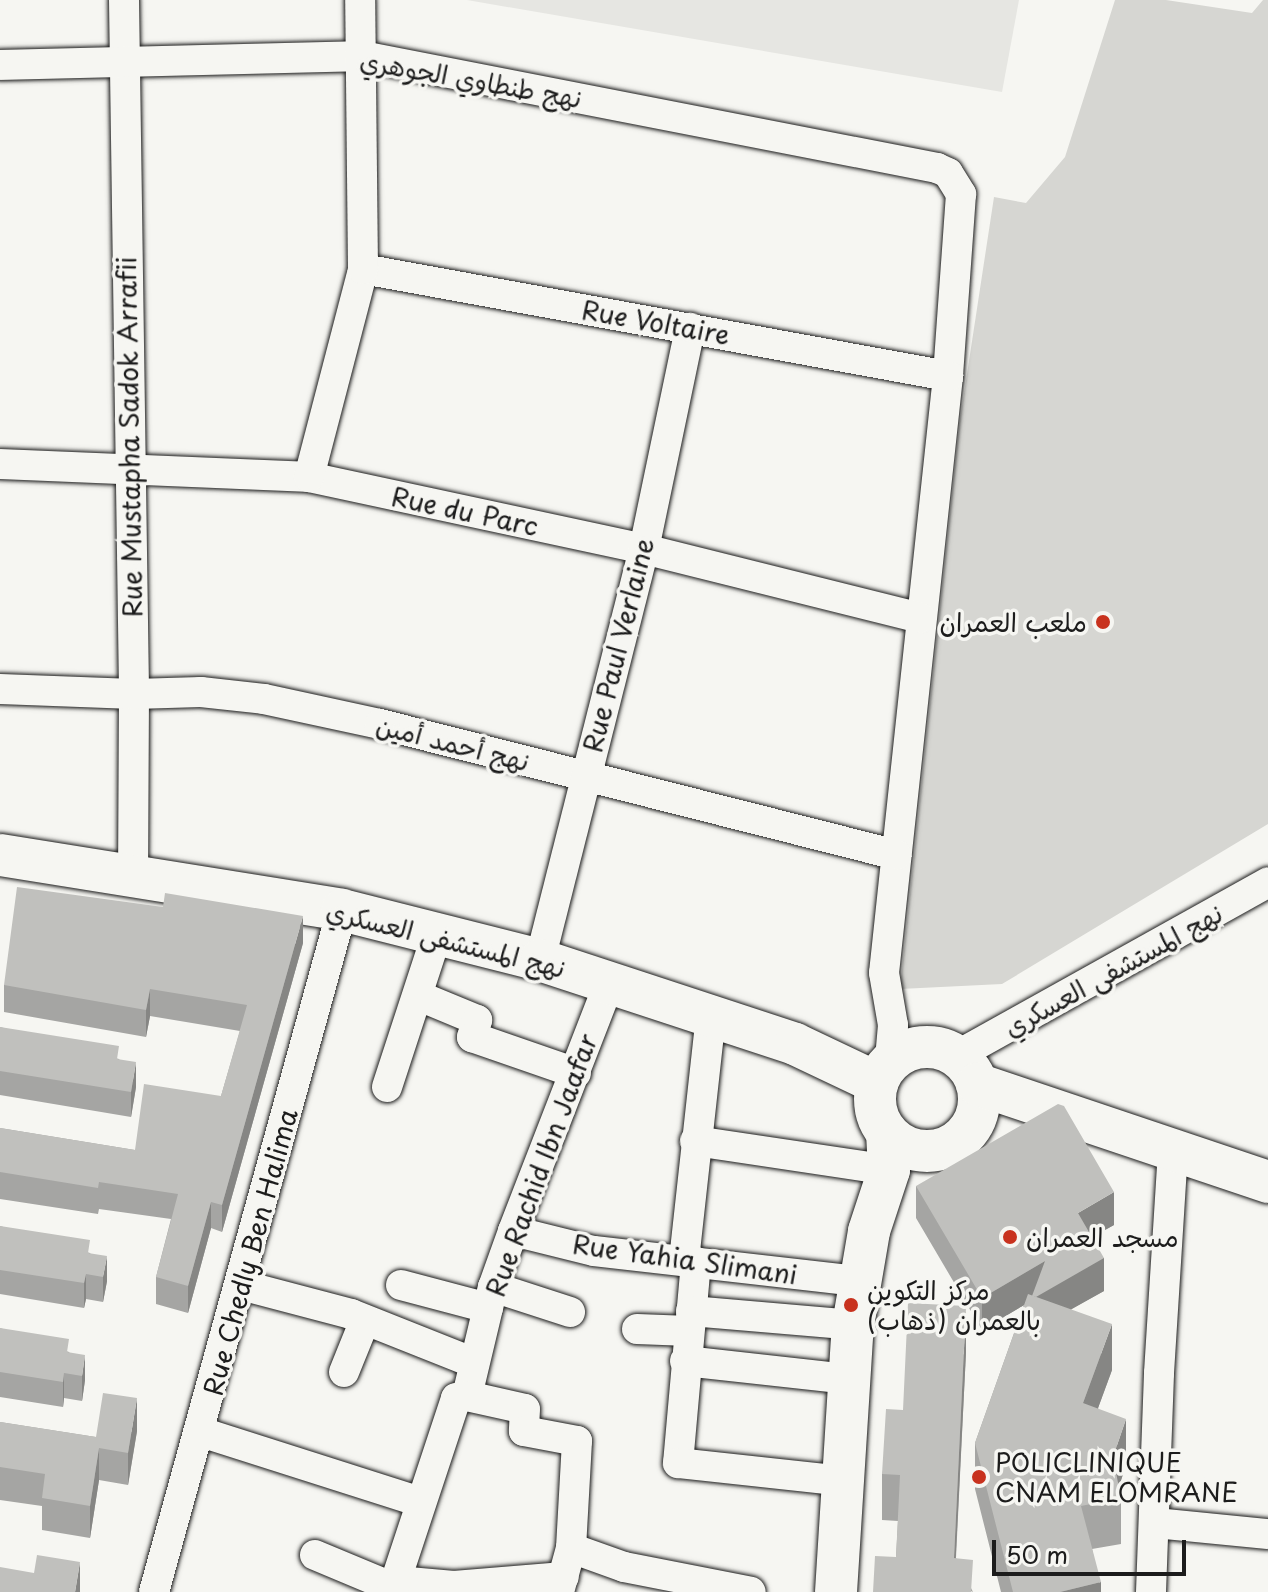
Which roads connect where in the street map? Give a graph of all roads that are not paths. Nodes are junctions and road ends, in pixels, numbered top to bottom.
1 (124, 0) edge
2 (360, 0) edge
3 (362, 56) junction
4 (124, 64) junction
5 (0, 65) edge
6 (363, 269) junction
7 (690, 328) junction
8 (948, 376) junction
9 (0, 464) edge
10 (128, 470) junction
11 (309, 477) junction
12 (644, 549) junction
13 (921, 618) junction
14 (0, 689) edge
15 (134, 694) junction
16 (584, 776) junction
17 (0, 855) edge
18 (897, 855) junction
19 (133, 874) junction
20 (1268, 882) edge
21 (342, 910) junction
22 (437, 934) junction
23 (540, 960) junction
24 (609, 983) junction
25 (419, 996) junction
26 (711, 1015) junction
27 (967, 1070) junction
28 (883, 1072) junction
29 (576, 1073) junction
30 (387, 1087) dead end
31 (695, 1141) junction
32 (1173, 1150) junction
33 (888, 1152) junction
34 (1268, 1182) edge
35 (513, 1231) junction
36 (690, 1261) junction
37 (859, 1281) junction
38 (241, 1285) junction
39 (401, 1285) dead end
40 (490, 1298) junction
41 (570, 1312) dead end
42 (365, 1320) junction
43 (690, 1321) junction
44 (853, 1325) junction
45 (637, 1329) dead end
46 (685, 1361) junction
47 (474, 1363) junction
48 (344, 1372) dead end
49 (849, 1379) junction
50 (467, 1396) junction
51 (201, 1432) junction
52 (844, 1481) junction
53 (421, 1502) junction
54 (1155, 1523) junction
55 (1268, 1534) edge
56 (315, 1555) dead end
57 (565, 1572) edge
58 (394, 1587) edge
59 (154, 1592) edge
60 (751, 1592) edge
61 (836, 1592) edge
62 (1151, 1592) edge

1 - 4 street, Rue Mustapha Sadok Arrafii
2 - 3 street
3 - 4 street, نهج طنطاوي الجوهري
3 - 6 street
3 - 8 street, نهج طنطاوي الجوهري
4 - 5 street, نهج طنطاوي الجوهري
4 - 10 street, Rue Mustapha Sadok Arrafii
6 - 7 street, Rue Voltaire
6 - 11 street
7 - 8 street, Rue Voltaire
7 - 12 street, Rue Paul Verlaine
8 - 13 street
9 - 10 street, Rue du Parc
10 - 11 street, Rue du Parc
10 - 15 street, Rue Mustapha Sadok Arrafii
11 - 12 street, Rue du Parc
12 - 13 street, Rue du Parc
12 - 16 street, Rue Paul Verlaine
13 - 18 street
14 - 15 street, نهج أحمد أمين
15 - 16 street, نهج أحمد أمين
15 - 19 street, Rue Mustapha Sadok Arrafii
16 - 18 street, نهج أحمد أمين
16 - 23 street, Rue Paul Verlaine
17 - 19 street, نهج المستشفى العسكري
18 - 28 street
19 - 21 street, نهج المستشفى العسكري
20 - 27 street, نهج المستشفى العسكري
21 - 22 street, نهج المستشفى العسكري
21 - 38 street, Rue Chedly Ben Halima
22 - 23 street, نهج المستشفى العسكري
22 - 25 street
23 - 24 street, نهج المستشفى العسكري
24 - 26 street, نهج المستشفى العسكري
24 - 29 street, Rue Rachid Ibn Jaafar
25 - 29 street
25 - 30 street
26 - 28 street, نهج المستشفى العسكري
26 - 31 street
27 - 28 street
27 - 32 street
27 - 33 street
28 - 33 street
29 - 35 street, Rue Rachid Ibn Jaafar
31 - 33 street
31 - 36 street
32 - 34 street
32 - 54 street
33 - 37 street
35 - 36 street, Rue Yahia Slimani
35 - 40 street, Rue Rachid Ibn Jaafar
36 - 37 street, Rue Yahia Slimani
36 - 43 street
37 - 44 street
38 - 42 street
38 - 51 street, Rue Chedly Ben Halima
39 - 40 street
40 - 41 street
40 - 47 street, Rue Rachid Ibn Jaafar
42 - 47 street
42 - 48 street
43 - 44 street
43 - 45 street
43 - 46 street
44 - 49 street
46 - 49 street
46 - 52 street
47 - 50 street, Rue Rachid Ibn Jaafar
49 - 52 street
50 - 53 street
50 - 57 street
51 - 53 street
51 - 59 street, Rue Chedly Ben Halima
52 - 61 street
53 - 58 street
54 - 55 street
54 - 62 street
56 - 58 street
57 - 58 street
57 - 60 street

